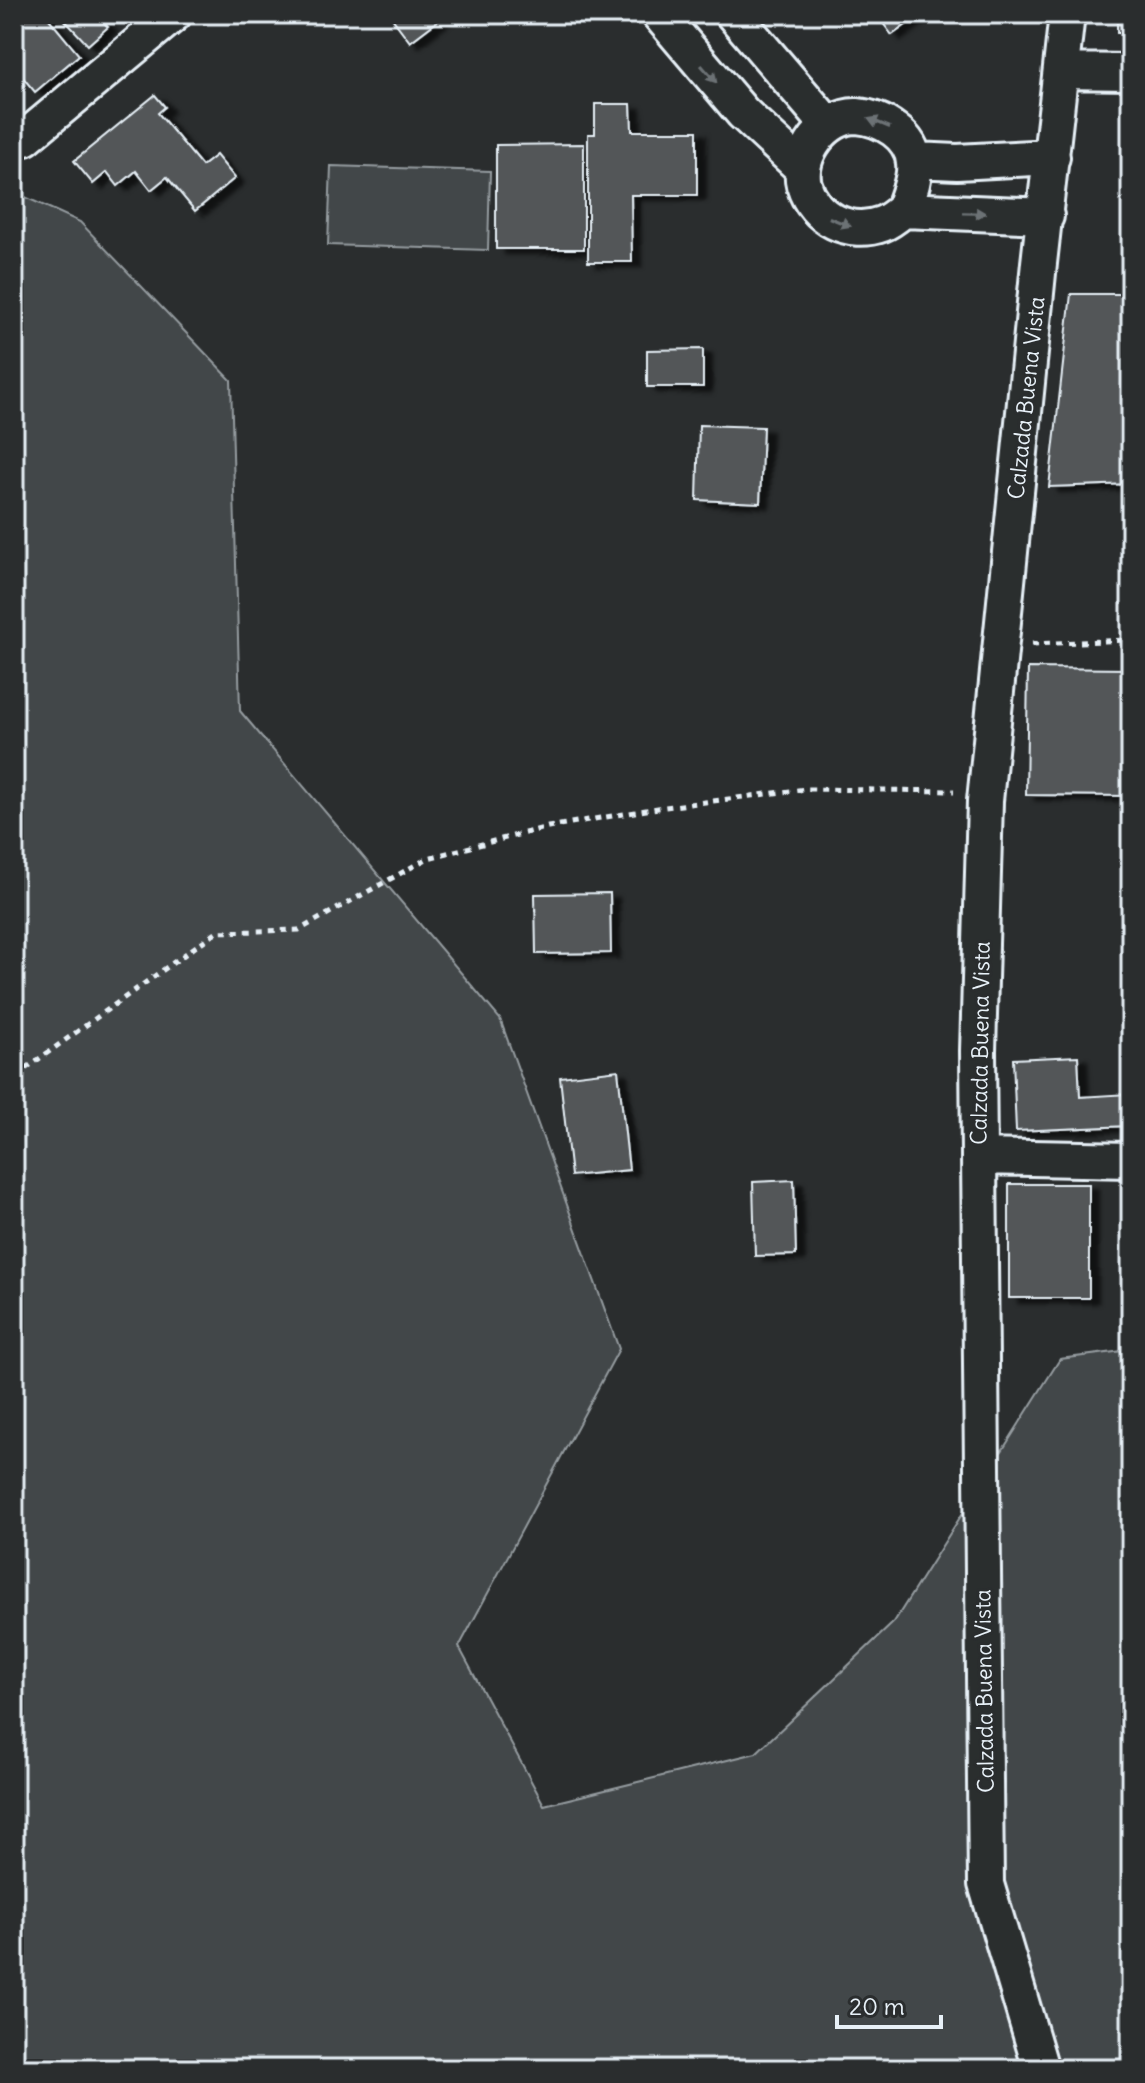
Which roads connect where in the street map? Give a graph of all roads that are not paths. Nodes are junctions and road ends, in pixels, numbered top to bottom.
1 (174, 14) edge
2 (659, 14) edge
3 (733, 14) edge
4 (1067, 14) edge
5 (1061, 71) junction
6 (1131, 72) edge
7 (828, 125) junction
8 (25, 138) dead end
9 (1052, 157) junction
10 (915, 160) junction
11 (803, 169) junction
12 (903, 210) junction
13 (1046, 216) junction
14 (979, 1157) junction
15 (1131, 1160) edge
16 (1041, 2069) edge

1 - 8 street
2 -> 11 street
3 - 7 street
4 - 5 street, Calzada Buena Vista
5 - 6 street
5 - 9 street, Calzada Buena Vista
10 -> 7 street
7 - 11 street
9 - 10 street
9 - 13 street, Calzada Buena Vista
10 - 12 street
11 -> 12 street
12 -> 13 street
13 - 14 street, Calzada Buena Vista
14 - 15 street
14 - 16 street, Calzada Buena Vista

